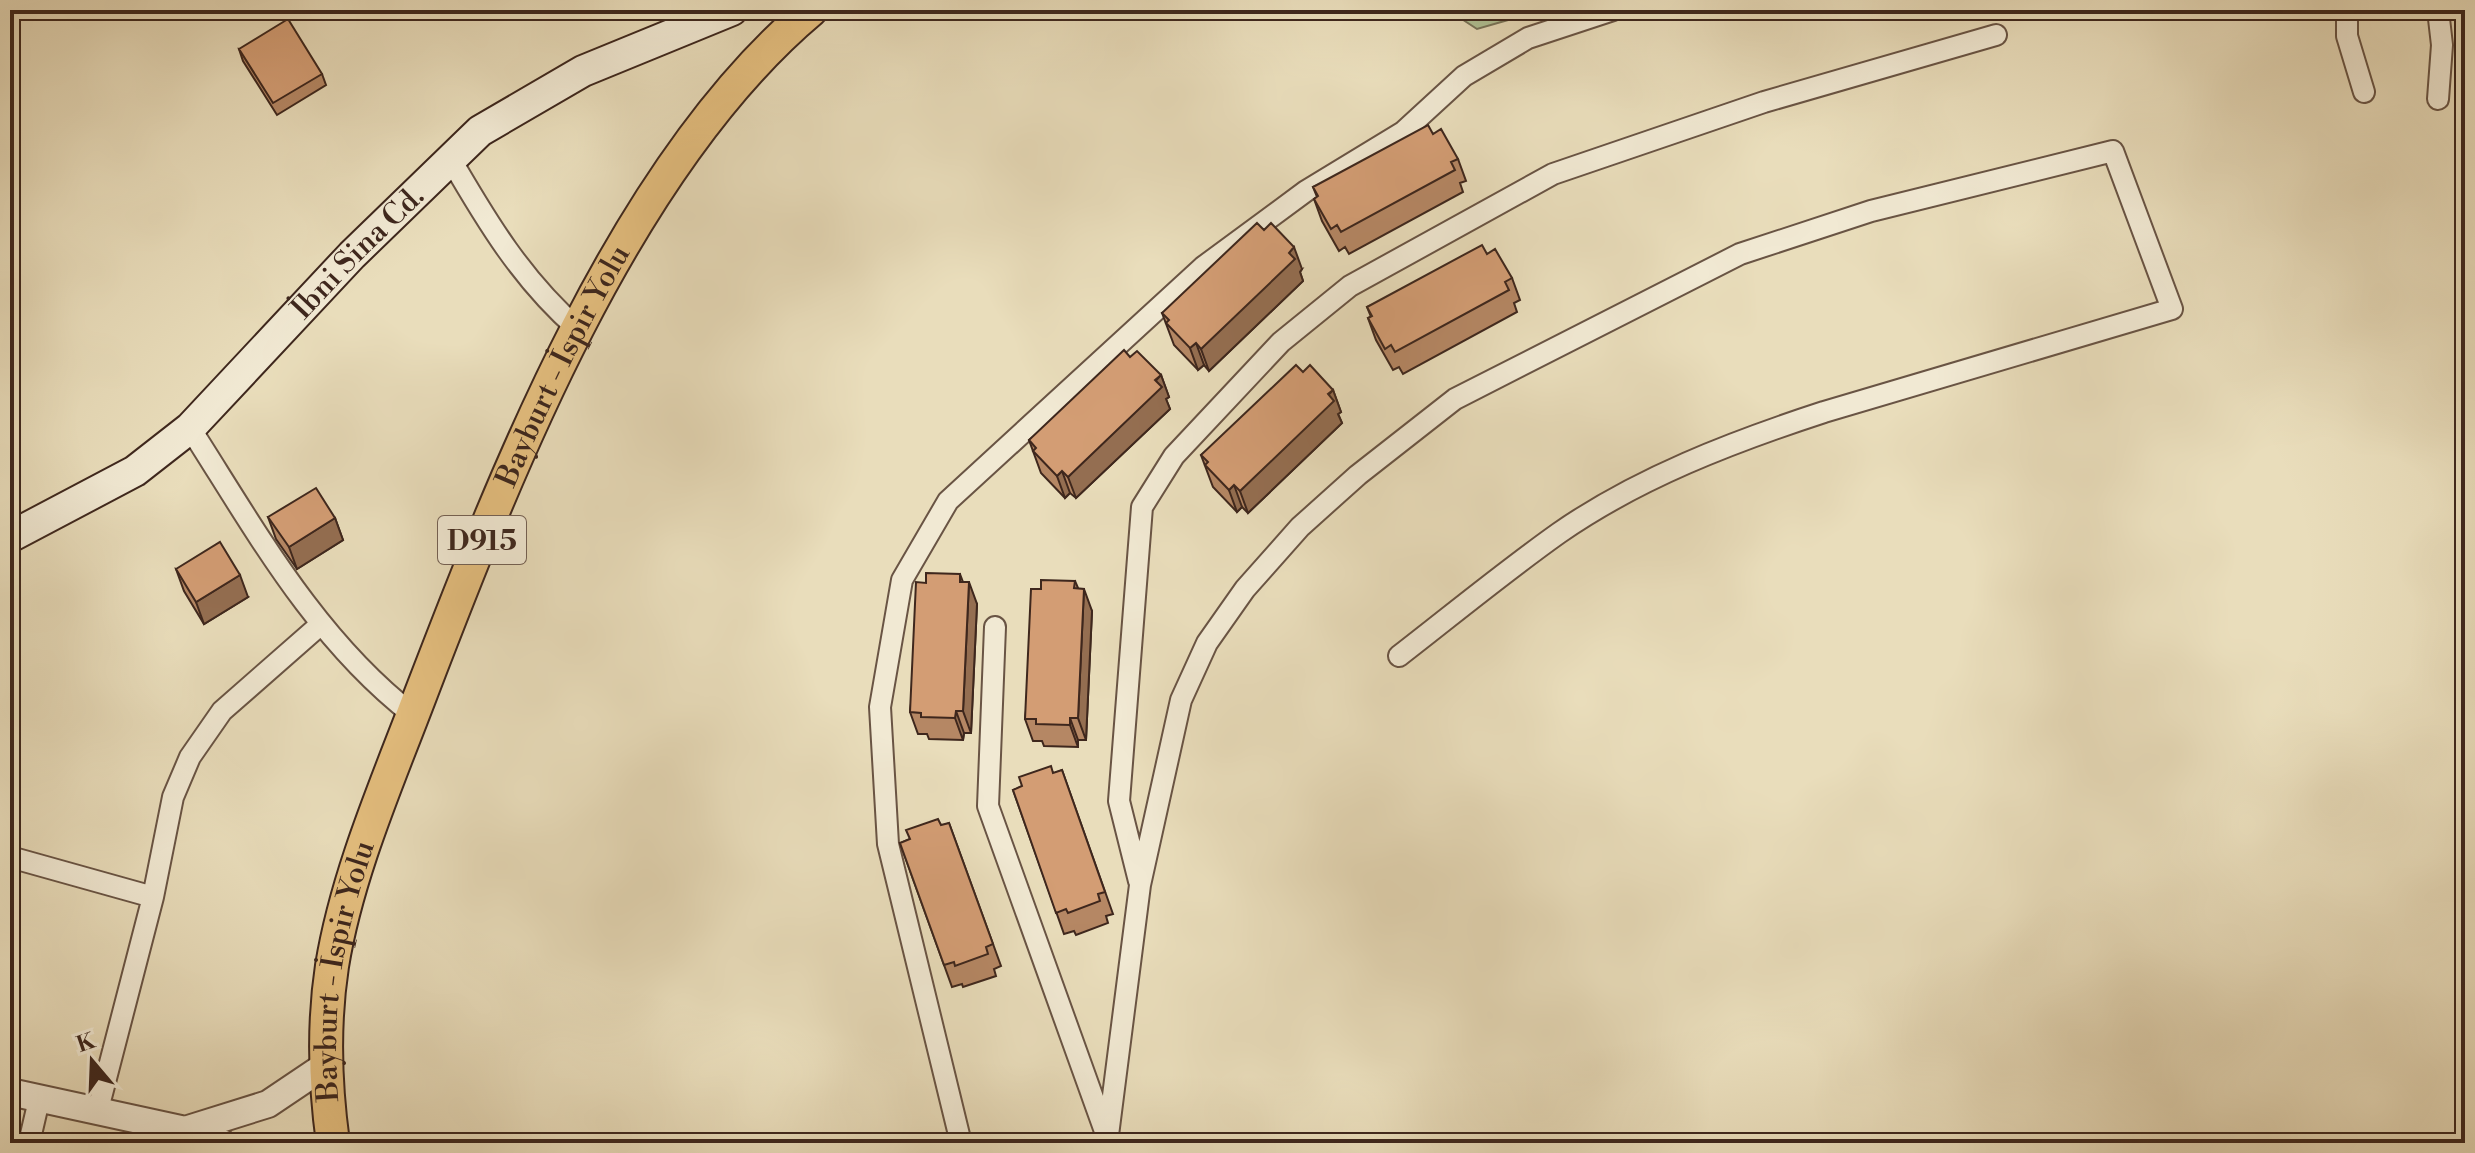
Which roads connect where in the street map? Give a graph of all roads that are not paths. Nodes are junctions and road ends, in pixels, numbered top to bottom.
1 (732, 10) edge
2 (811, 10) edge
3 (1613, 10) edge
4 (2347, 10) edge
5 (2438, 10) edge
6 (1996, 35) dead end
7 (2364, 92) dead end
8 (2438, 99) dead end
9 (450, 158) junction
10 (578, 329) junction
11 (190, 428) junction
12 (10, 537) edge
13 (320, 625) junction
14 (995, 627) dead end
15 (1399, 656) dead end
16 (413, 715) junction
17 (10, 857) edge
18 (1140, 885) junction
19 (153, 897) junction
20 (326, 1065) junction
21 (10, 1092) edge
22 (39, 1100) junction
23 (97, 1113) junction
24 (185, 1130) junction
25 (1108, 1142) edge
26 (29, 1143) edge
27 (222, 1143) edge
28 (333, 1143) edge
29 (961, 1143) edge

1 - 9 main road, İbni Sina Cd.
2 - 10 main road, Bayburt - İspir Yolu / D915
3 - 29 street
4 - 7 street
5 - 8 street
6 - 18 street
9 - 10 street
9 - 11 main road, İbni Sina Cd.
10 - 16 main road, Bayburt - İspir Yolu / D915
11 - 12 main road, İbni Sina Cd.
11 - 13 street
13 - 16 street
13 - 19 street
14 - 25 street
15 - 18 street
16 - 20 main road, Bayburt - İspir Yolu / D915
17 - 19 street
18 - 25 street
19 - 23 street
20 - 24 street
20 - 28 main road, Bayburt - İspir Yolu / D915
21 - 22 street
22 - 23 street
22 - 26 street
23 - 24 street
24 - 27 street

